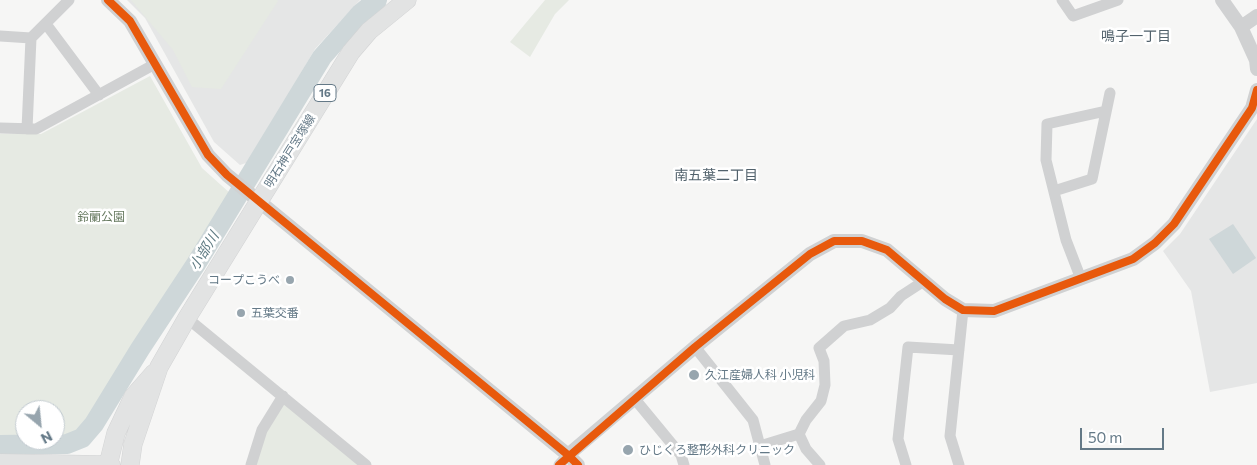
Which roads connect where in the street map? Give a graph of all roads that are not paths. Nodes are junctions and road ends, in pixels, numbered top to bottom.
1 (68, 0) edge
2 (108, 0) edge
3 (406, 0) edge
4 (1062, 0) edge
5 (1118, 0) edge
6 (1222, 0) edge
7 (1257, 16) edge
8 (46, 24) junction
9 (1241, 27) junction
10 (0, 36) edge
11 (31, 38) junction
12 (154, 64) junction
13 (1257, 69) edge
14 (1257, 90) edge
15 (1110, 93) dead end
16 (99, 95) junction
17 (1106, 110) junction
18 (0, 128) edge
19 (27, 129) junction
20 (1054, 191) junction
21 (256, 197) junction
22 (1080, 279) junction
23 (924, 281) junction
24 (963, 310) junction
25 (187, 318) junction
26 (695, 346) junction
27 (959, 350) junction
28 (159, 368) junction
29 (283, 396) junction
30 (634, 398) junction
31 (799, 434) junction
32 (760, 446) junction
33 (568, 462) edge
34 (0, 463) edge
35 (109, 465) edge
36 (130, 465) edge
37 (251, 465) edge
38 (366, 465) edge
39 (684, 465) edge
40 (765, 465) edge
41 (820, 465) edge
42 (906, 465) edge
43 (959, 465) edge

1 - 8 street
2 - 12 street
3 - 21 main road, 明石神戸宝塚線 / 16
4 - 5 street
6 - 9 street
7 - 9 street
8 - 11 street
8 - 16 street
9 - 13 street
10 - 11 street
11 - 19 street
12 - 16 street
12 - 21 street
14 - 22 street
15 - 17 street
16 - 19 street
17 - 20 street
17 - 20 street
18 - 19 street
20 - 22 street
21 - 25 main road, 明石神戸宝塚線 / 16
21 - 33 street
22 - 24 street
23 - 24 street
23 - 26 street
23 - 31 street
24 - 27 street
25 - 28 main road, 明石神戸宝塚線 / 16
25 - 29 street
26 - 30 street
26 - 32 street
27 - 42 street
27 - 43 street
28 - 35 main road, 明石神戸宝塚線 / 16
28 - 36 main road, 明石神戸宝塚線 / 16
29 - 37 street
29 - 38 street
30 - 33 street
30 - 39 street
31 - 32 street
31 - 41 street
32 - 40 street
34 - 35 main road

